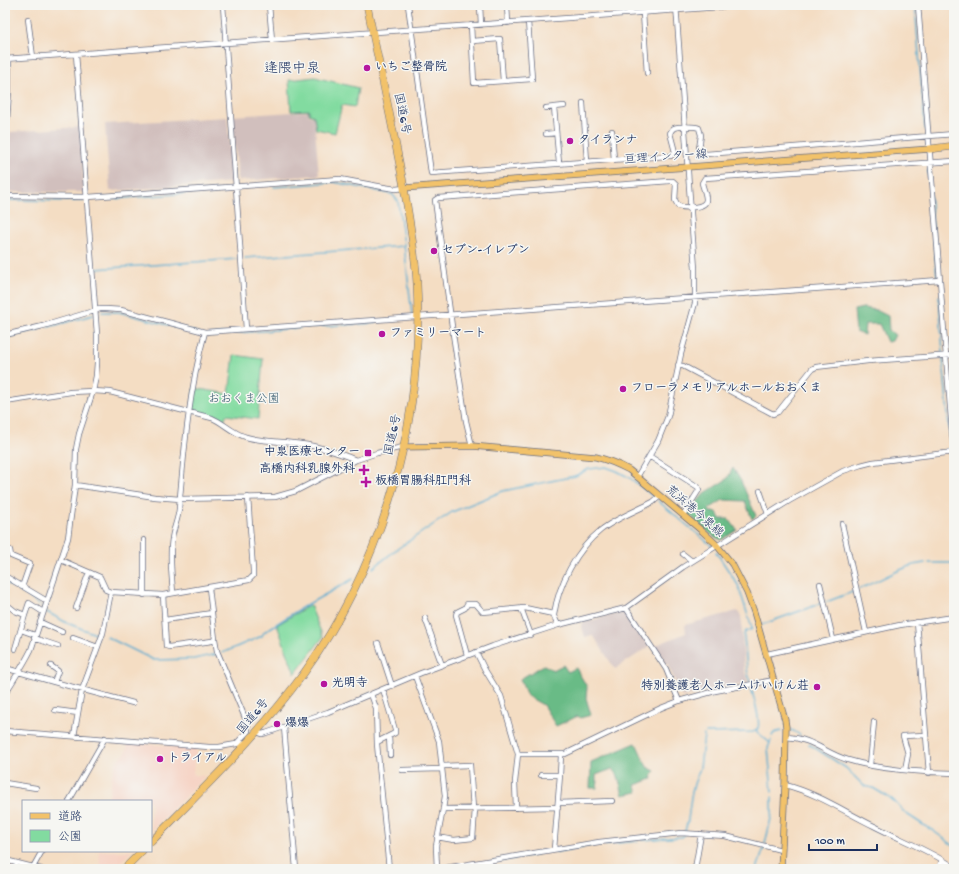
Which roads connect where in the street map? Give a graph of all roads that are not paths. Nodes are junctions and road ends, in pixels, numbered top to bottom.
1 (223, 5) edge
2 (269, 5) edge
3 (367, 5) edge
4 (408, 5) edge
5 (480, 5) edge
6 (507, 5) edge
7 (629, 5) edge
8 (652, 5) edge
9 (747, 5) edge
10 (918, 5) edge
11 (676, 8) edge
12 (652, 12) junction
13 (629, 13) junction
14 (643, 13) junction
15 (28, 19) dead end
16 (528, 21) junction
17 (508, 23) junction
18 (471, 25) junction
19 (481, 25) junction
20 (411, 30) junction
21 (372, 33) junction
22 (272, 40) junction
23 (472, 41) junction
24 (226, 43) junction
25 (76, 54) junction
26 (33, 57) junction
27 (7, 59) edge
28 (647, 73) dead end
29 (503, 81) junction
30 (7, 101) edge
31 (583, 103) dead end
32 (564, 106) dead end
33 (554, 107) junction
34 (546, 108) dead end
35 (6, 116) edge
36 (685, 127) junction
37 (612, 131) dead end
38 (556, 133) junction
39 (546, 134) dead end
40 (954, 134) edge
41 (928, 136) junction
42 (954, 147) edge
43 (930, 149) junction
44 (5, 151) edge
45 (614, 160) junction
46 (587, 161) junction
47 (954, 161) edge
48 (931, 163) junction
49 (559, 164) junction
50 (688, 167) junction
51 (236, 186) junction
52 (404, 188) junction
53 (5, 196) edge
54 (88, 197) junction
55 (691, 207) junction
56 (940, 280) junction
57 (696, 297) junction
58 (95, 311) junction
59 (450, 315) junction
60 (417, 317) junction
61 (246, 329) junction
62 (205, 332) junction
63 (5, 335) edge
64 (946, 355) junction
65 (954, 355) edge
66 (678, 365) junction
67 (93, 391) junction
68 (5, 402) edge
69 (189, 412) junction
70 (472, 446) junction
71 (403, 447) junction
72 (954, 452) edge
73 (649, 456) junction
74 (954, 456) edge
75 (356, 460) junction
76 (637, 477) junction
77 (75, 485) junction
78 (760, 491) dead end
79 (660, 496) junction
80 (248, 497) junction
81 (180, 499) junction
82 (768, 514) junction
83 (683, 515) junction
84 (842, 524) dead end
85 (144, 540) dead end
86 (718, 546) junction
87 (5, 549) edge
88 (683, 554) dead end
89 (61, 560) junction
90 (692, 561) junction
91 (89, 572) junction
92 (5, 576) edge
93 (820, 584) dead end
94 (22, 587) junction
95 (209, 588) junction
96 (110, 592) junction
97 (173, 593) junction
98 (144, 595) junction
99 (163, 595) junction
100 (47, 601) junction
101 (10, 607) dead end
102 (76, 608) dead end
103 (521, 608) junction
104 (626, 608) junction
105 (43, 612) junction
106 (212, 613) junction
107 (25, 615) junction
108 (554, 615) junction
109 (954, 617) edge
110 (425, 618) dead end
111 (165, 620) junction
112 (40, 622) junction
113 (917, 622) junction
114 (558, 625) junction
115 (21, 630) junction
116 (62, 632) dead end
117 (866, 632) junction
118 (531, 634) junction
119 (35, 637) junction
120 (73, 638) dead end
121 (215, 639) junction
122 (833, 639) junction
123 (378, 643) dead end
124 (58, 646) dead end
125 (98, 647) junction
126 (15, 649) dead end
127 (476, 652) junction
128 (767, 654) junction
129 (467, 655) junction
130 (442, 665) junction
131 (51, 666) dead end
132 (5, 668) edge
133 (18, 672) junction
134 (415, 676) junction
135 (774, 680) junction
136 (54, 682) junction
137 (392, 686) junction
138 (383, 689) junction
139 (82, 690) junction
140 (5, 694) edge
141 (371, 694) junction
142 (679, 701) junction
143 (133, 703) dead end
144 (55, 710) dead end
145 (78, 713) junction
146 (874, 722) dead end
147 (284, 728) junction
148 (5, 731) edge
149 (257, 732) junction
150 (926, 735) junction
151 (74, 736) junction
152 (389, 736) junction
153 (786, 737) junction
154 (105, 738) junction
155 (248, 742) junction
156 (377, 742) junction
157 (235, 744) junction
158 (518, 754) junction
159 (561, 754) junction
160 (390, 755) dead end
161 (870, 765) junction
162 (442, 768) junction
163 (402, 770) dead end
164 (905, 770) junction
165 (929, 773) junction
166 (954, 774) edge
167 (541, 775) dead end
168 (560, 775) junction
169 (5, 783) edge
170 (785, 785) junction
171 (36, 788) dead end
172 (70, 800) edge
173 (612, 800) dead end
174 (558, 805) junction
175 (516, 808) junction
176 (444, 809) junction
177 (474, 809) junction
178 (700, 834) junction
179 (437, 837) junction
180 (152, 841) edge
181 (554, 849) junction
182 (782, 850) junction
183 (41, 852) edge
184 (141, 852) edge
185 (942, 859) junction
186 (5, 860) edge
187 (954, 867) edge
188 (33, 868) edge
189 (41, 869) edge
190 (124, 869) edge
191 (296, 869) edge
192 (388, 869) edge
193 (438, 869) edge
194 (694, 869) edge
195 (781, 869) edge
196 (939, 869) edge

1 - 24 street
2 - 22 street
3 - 21 highway, 国道6号
4 - 20 street
5 - 19 street
6 - 17 street
7 - 13 street
8 - 12 street
9 - 11 street
10 - 41 street
11 - 12 street
11 - 36 street
12 - 14 street
13 - 14 street
13 - 16 street
14 - 28 street
15 - 26 street
16 - 17 street
16 - 29 street
17 - 19 street
18 - 19 street
18 - 20 street
18 - 23 street
20 - 21 street
20 - 49 street
21 - 22 street
21 - 52 highway, 国道6号
22 - 24 street
23 - 29 street
23 - 29 street
24 - 25 street
24 - 51 street
25 - 26 street
25 - 54 street
26 - 27 street
27 - 30 street
30 - 35 street
31 - 46 street
32 - 33 street
33 - 34 street
33 - 38 street
35 - 44 street
36 - 41 street
36 - 45 street
36 - 50 street
37 - 45 street
38 - 39 street
38 - 49 street
40 - 41 street
41 - 43 street
42 - 43 highway
43 - 48 street
43 - 50 main road, 亘理インター線
45 - 46 street
46 - 49 street
47 - 48 street
48 - 55 street
48 - 56 street
50 - 52 main road, 亘理インター線
50 - 55 street
51 - 52 street
51 - 54 street
51 - 61 street
52 - 60 highway, 国道6号
53 - 54 street
54 - 58 street
55 - 57 street
55 - 59 street
56 - 57 street
56 - 64 street
57 - 59 street
57 - 66 street
58 - 62 street
58 - 63 street
58 - 67 street
59 - 60 street
59 - 70 street
60 - 61 street
60 - 71 highway, 国道6号
61 - 62 street
62 - 69 street
64 - 65 street
64 - 66 street
64 - 72 street
66 - 73 street
67 - 68 street
67 - 69 street
67 - 77 street
69 - 75 street
69 - 81 street
70 - 71 main road, 荒浜港今泉線
70 - 76 main road, 荒浜港今泉線
71 - 75 street
71 - 149 highway, 国道6号
72 - 74 street
72 - 82 street
73 - 76 street
73 - 83 street
75 - 80 street
76 - 79 main road, 荒浜港今泉線
77 - 81 street
77 - 89 street
78 - 82 street
79 - 83 main road, 荒浜港今泉線
79 - 108 street
80 - 81 street
80 - 95 street
81 - 97 street
82 - 86 street
83 - 86 main road, 荒浜港今泉線
84 - 117 street
85 - 98 street
86 - 90 street
86 - 128 main road, 荒浜港今泉線
87 - 94 street
88 - 90 street
89 - 91 street
89 - 100 street
90 - 104 street
91 - 96 street
91 - 102 street
92 - 94 street
93 - 122 street
94 - 100 street
95 - 97 street
95 - 106 street
96 - 98 street
96 - 125 street
97 - 99 street
98 - 99 street
99 - 111 street
100 - 105 street
101 - 107 street
103 - 108 street
103 - 118 street
103 - 129 street
104 - 114 street
104 - 142 street
105 - 107 street
105 - 112 street
106 - 111 street
106 - 121 street
107 - 115 street
108 - 114 street
109 - 113 street
110 - 130 street
111 - 121 street
112 - 116 street
112 - 119 street
113 - 117 street
113 - 150 street
114 - 118 street
115 - 119 street
115 - 126 street
117 - 122 street
118 - 127 street
119 - 124 street
119 - 133 street
120 - 125 street
121 - 157 street
122 - 128 street
123 - 137 street
125 - 139 street
127 - 129 street
127 - 158 street
128 - 135 main road, 荒浜港今泉線
129 - 130 street
130 - 134 street
131 - 136 street
132 - 133 street
133 - 136 street
133 - 140 street
134 - 137 street
134 - 162 street
135 - 142 street
135 - 153 main road, 荒浜港今泉線
136 - 139 street
137 - 138 street
138 - 141 street
138 - 152 street
139 - 143 street
139 - 145 street
141 - 147 street
141 - 156 street
142 - 159 street
144 - 145 street
145 - 151 street
146 - 161 street
147 - 149 street
147 - 191 street
148 - 151 street
149 - 155 highway, 国道6号
150 - 164 street
150 - 165 street
151 - 154 street
152 - 156 street
152 - 160 street
153 - 161 street
153 - 170 main road, 荒浜港今泉線
154 - 157 street
154 - 172 street
155 - 157 street
155 - 180 highway, 国道6号
156 - 192 street
158 - 159 street
158 - 175 street
159 - 168 street
161 - 164 street
162 - 163 street
162 - 176 street
162 - 177 street
164 - 165 street
165 - 166 street
167 - 168 street
168 - 174 street
169 - 171 street
170 - 182 main road, 荒浜港今泉線
170 - 185 street
173 - 174 street
174 - 175 street
174 - 181 street
175 - 177 street
176 - 177 street
176 - 179 street
177 - 179 street
178 - 181 street
178 - 182 street
178 - 194 street
179 - 193 street
181 - 193 street
182 - 195 main road, 荒浜港今泉線
183 - 188 street
184 - 190 highway
185 - 187 street
185 - 196 street
186 - 188 street
188 - 189 street

